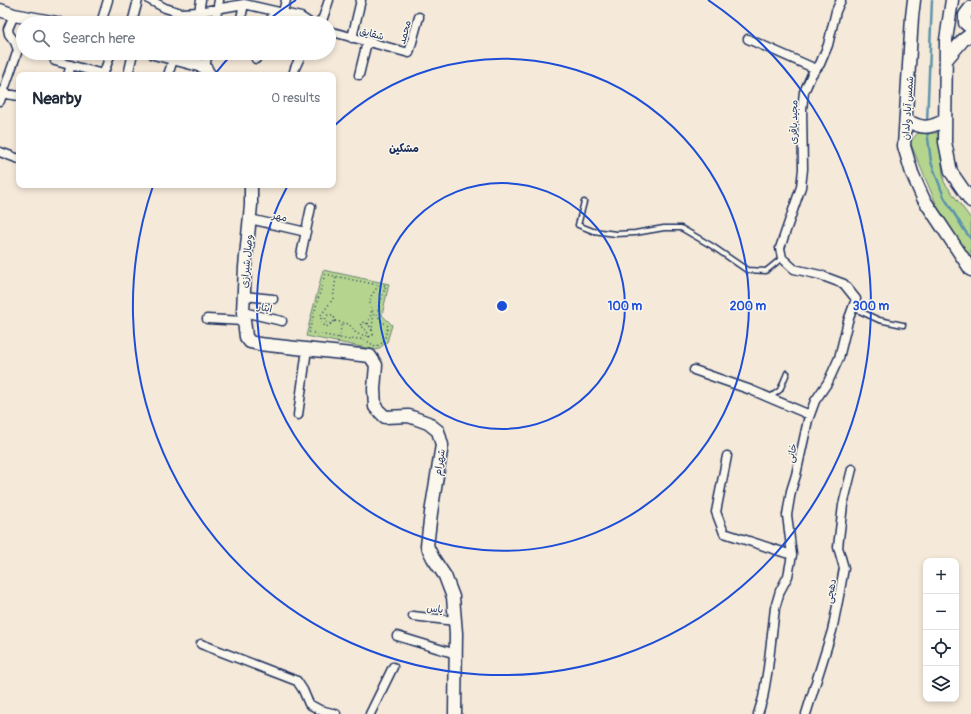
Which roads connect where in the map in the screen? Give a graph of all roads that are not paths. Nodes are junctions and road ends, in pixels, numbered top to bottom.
1 (108, 0) edge
2 (138, 0) edge
3 (150, 0) edge
4 (201, 0) edge
5 (219, 0) edge
6 (286, 0) edge
7 (328, 0) edge
8 (361, 0) edge
9 (841, 0) edge
10 (914, 0) edge
11 (952, 0) edge
12 (256, 3) edge
13 (166, 4) edge
14 (244, 4) junction
15 (971, 7) edge
16 (218, 9) junction
17 (0, 10) edge
18 (199, 12) junction
19 (278, 12) junction
20 (14, 15) junction
21 (19, 16) edge
22 (103, 16) edge
23 (134, 16) edge
24 (216, 16) edge
25 (241, 16) edge
26 (275, 16) edge
27 (296, 16) edge
28 (324, 16) edge
29 (419, 16) dead end
30 (971, 28) edge
31 (336, 34) edge
32 (971, 34) edge
33 (352, 38) junction
34 (748, 39) dead end
35 (367, 42) junction
36 (16, 45) edge
37 (409, 54) joint
38 (16, 55) edge
39 (108, 60) edge
40 (131, 60) edge
41 (174, 60) edge
42 (186, 60) edge
43 (208, 60) edge
44 (299, 60) edge
45 (946, 60) junction
46 (55, 61) dead end
47 (71, 65) junction
48 (816, 69) junction
49 (208, 71) edge
50 (69, 72) edge
51 (96, 72) edge
52 (104, 72) edge
53 (129, 72) edge
54 (169, 72) edge
55 (294, 72) edge
56 (359, 75) dead end
57 (1, 96) edge
58 (16, 96) edge
59 (906, 120) junction
60 (945, 120) junction
61 (0, 152) edge
62 (16, 157) edge
63 (251, 188) edge
64 (971, 201) edge
65 (584, 202) dead end
66 (311, 207) dead end
67 (250, 219) junction
68 (306, 232) junction
69 (301, 255) dead end
70 (782, 258) junction
71 (971, 270) edge
72 (244, 296) junction
73 (272, 299) dead end
74 (853, 308) junction
75 (243, 317) junction
76 (207, 319) dead end
77 (282, 321) dead end
78 (903, 325) dead end
79 (246, 337) joint
80 (307, 349) junction
81 (694, 370) dead end
82 (788, 374) dead end
83 (769, 398) junction
84 (298, 415) dead end
85 (810, 415) junction
86 (727, 456) dead end
87 (852, 469) dead end
88 (792, 555) junction
89 (413, 616) dead end
90 (455, 621) junction
91 (397, 636) dead end
92 (201, 644) dead end
93 (456, 654) junction
94 (393, 667) dead end
95 (336, 714) edge
96 (370, 714) edge
97 (456, 714) edge
98 (758, 714) edge
99 (806, 714) edge

1 - 22 street
2 - 23 street
3 - 13 street
4 - 18 street
5 - 16 street
6 - 19 street
7 - 28 street
8 - 33 street
9 - 48 street, مجید باقری
10 - 59 street, شمس آباد ولدان
11 - 45 street
12 - 14 street
12 - 19 street
13 - 18 street
14 - 16 street
14 - 25 street
15 - 30 street
16 - 18 street
16 - 24 street
17 - 20 street
19 - 26 street
19 - 27 street
20 - 21 street
20 - 36 street
29 - 37 street, محمد
31 - 33 street, شقایق
32 - 45 street
33 - 35 street, شقایق
34 - 48 street
35 - 37 street, شقایق
35 - 56 street
38 - 57 street
39 - 52 street
40 - 53 street
41 - 54 street
42 - 49 street
43 - 49 street
44 - 55 street
45 - 60 street
46 - 47 street
47 - 50 street
47 - 51 street
48 - 70 street, مجید باقری
57 - 58 street
59 - 60 street
59 - 71 street, شمس آباد ولدان
60 - 64 street
61 - 62 street
63 - 67 street, وصال شیرازی
65 - 70 lane
66 - 68 street
67 - 68 street, مهر
67 - 72 street, وصال شیرازی
68 - 69 street
70 - 74 street
72 - 73 street
72 - 75 street, وصال شیرازی
74 - 78 lane
74 - 85 street, خانی
75 - 76 street, ایثار
75 - 77 street, ایثار
75 - 79 street, وصال شیرازی
79 - 80 street, شهرام
80 - 84 street
80 - 90 street, شهرام
81 - 83 street
82 - 83 lane
83 - 85 street
85 - 88 street, خانی
86 - 88 street
87 - 99 street, دهچی
88 - 98 street, خانی
89 - 90 street, یاس
90 - 93 street, شهرام
91 - 93 street
92 - 95 street
93 - 97 street, شهرام
94 - 96 street

